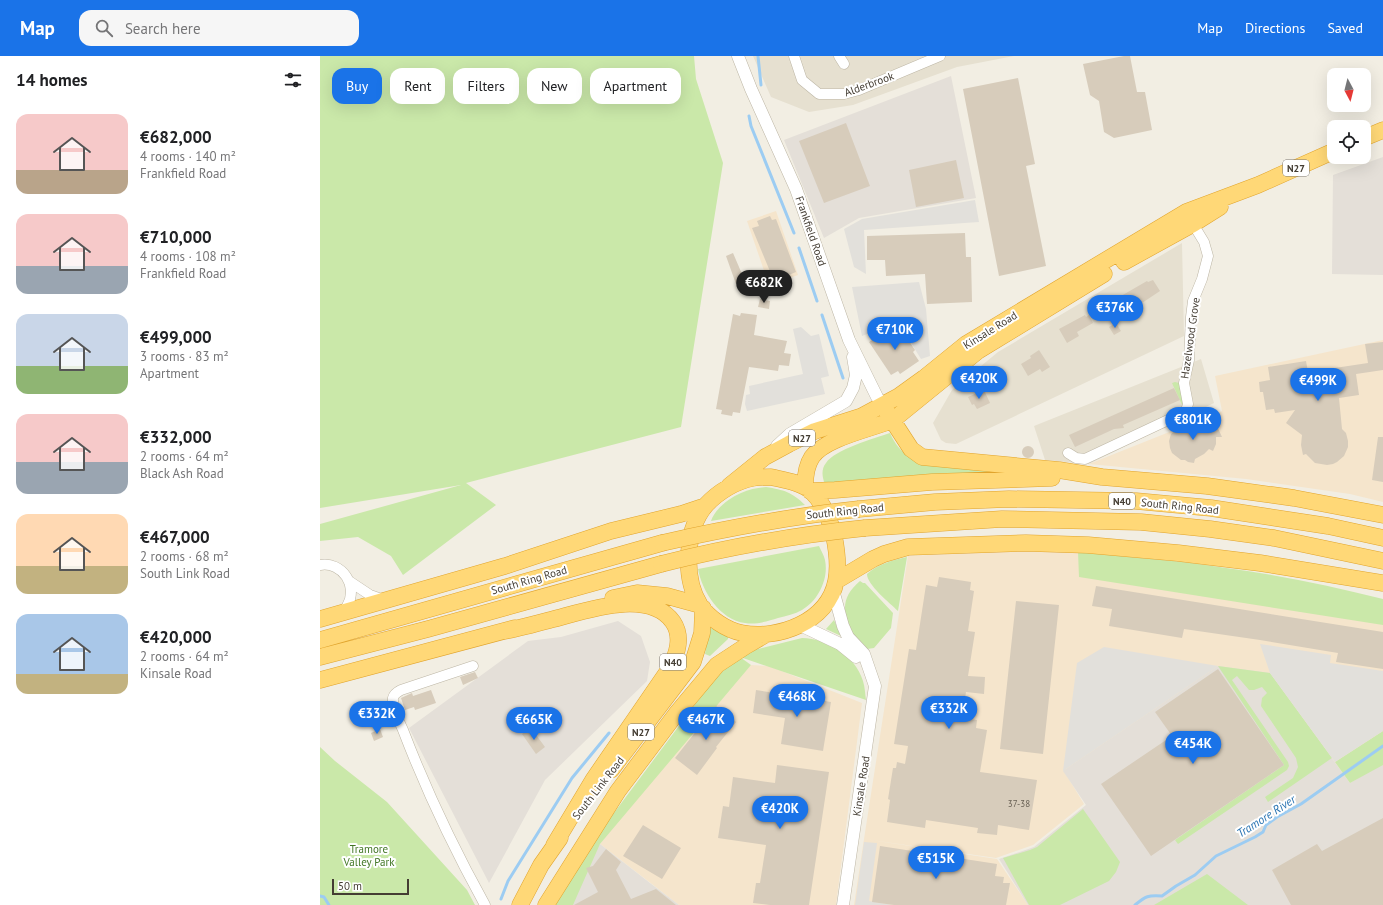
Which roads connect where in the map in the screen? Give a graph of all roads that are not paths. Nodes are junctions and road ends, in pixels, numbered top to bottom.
1 (738, 56) edge
2 (794, 56) edge
3 (940, 56) edge
4 (1383, 130) edge
5 (1371, 135) edge
6 (1327, 154) edge
7 (1190, 218) junction
8 (849, 340) junction
9 (883, 406) junction
10 (893, 420) junction
11 (1068, 453) dead end
12 (765, 457) junction
13 (1102, 477) junction
14 (729, 486) junction
15 (808, 489) junction
16 (705, 506) junction
17 (1383, 515) edge
18 (1383, 538) edge
19 (1383, 561) edge
20 (320, 565) edge
21 (1288, 567) junction
22 (349, 581) junction
23 (1383, 583) edge
24 (835, 586) junction
25 (1383, 591) edge
26 (387, 601) junction
27 (702, 607) junction
28 (341, 613) junction
29 (320, 619) edge
30 (800, 625) junction
31 (505, 630) junction
32 (765, 635) junction
33 (320, 640) edge
34 (320, 657) edge
35 (473, 666) dead end
36 (869, 669) junction
37 (320, 680) edge
38 (554, 845) junction
39 (528, 888) junction
40 (485, 905) edge
41 (510, 905) edge
42 (520, 905) edge
43 (546, 905) edge
44 (843, 905) edge

1 - 8 street, Frankfield Road
2 - 3 street, Alderbrook
4 - 5 highway
6 - 7 highway, Kinsale Road / N27
7 - 9 highway, Kinsale Road / N27
7 - 10 highway, Kinsale Road / N27
7 - 11 street, Hazelwood Grove
8 - 9 street, Frankfield Road
8 - 12 street
9 - 10 highway
9 - 12 highway, Kinsale Road / N27
10 - 13 highway
10 - 15 highway, Kinsale Road / N27
12 - 14 highway, Kinsale Road / N27
13 - 15 highway
13 - 17 highway
14 - 15 highway, N27
14 - 16 highway, N27
15 - 24 highway
16 - 26 highway
16 - 27 highway, N27
18 - 33 highway, South Ring Road / N40, bridge
19 - 34 highway, South Ring Road / N40, bridge
20 - 22 street
21 - 23 highway
21 - 24 highway
21 - 25 highway
22 - 26 street
22 - 28 street
24 - 30 highway, N27
24 - 36 street, Kinsale Road
26 - 28 highway
27 - 31 highway
27 - 32 highway, N27
27 - 38 highway, South Link Road / N27
28 - 29 highway
30 - 32 highway, N27
30 - 36 street
31 - 37 highway
31 - 38 highway, N40
32 - 43 highway, South Link Road / N27
35 - 40 street
36 - 44 street, Kinsale Road
38 - 39 highway, South Link Road / N27
39 - 41 street
39 - 42 highway, South Link Road / N27

